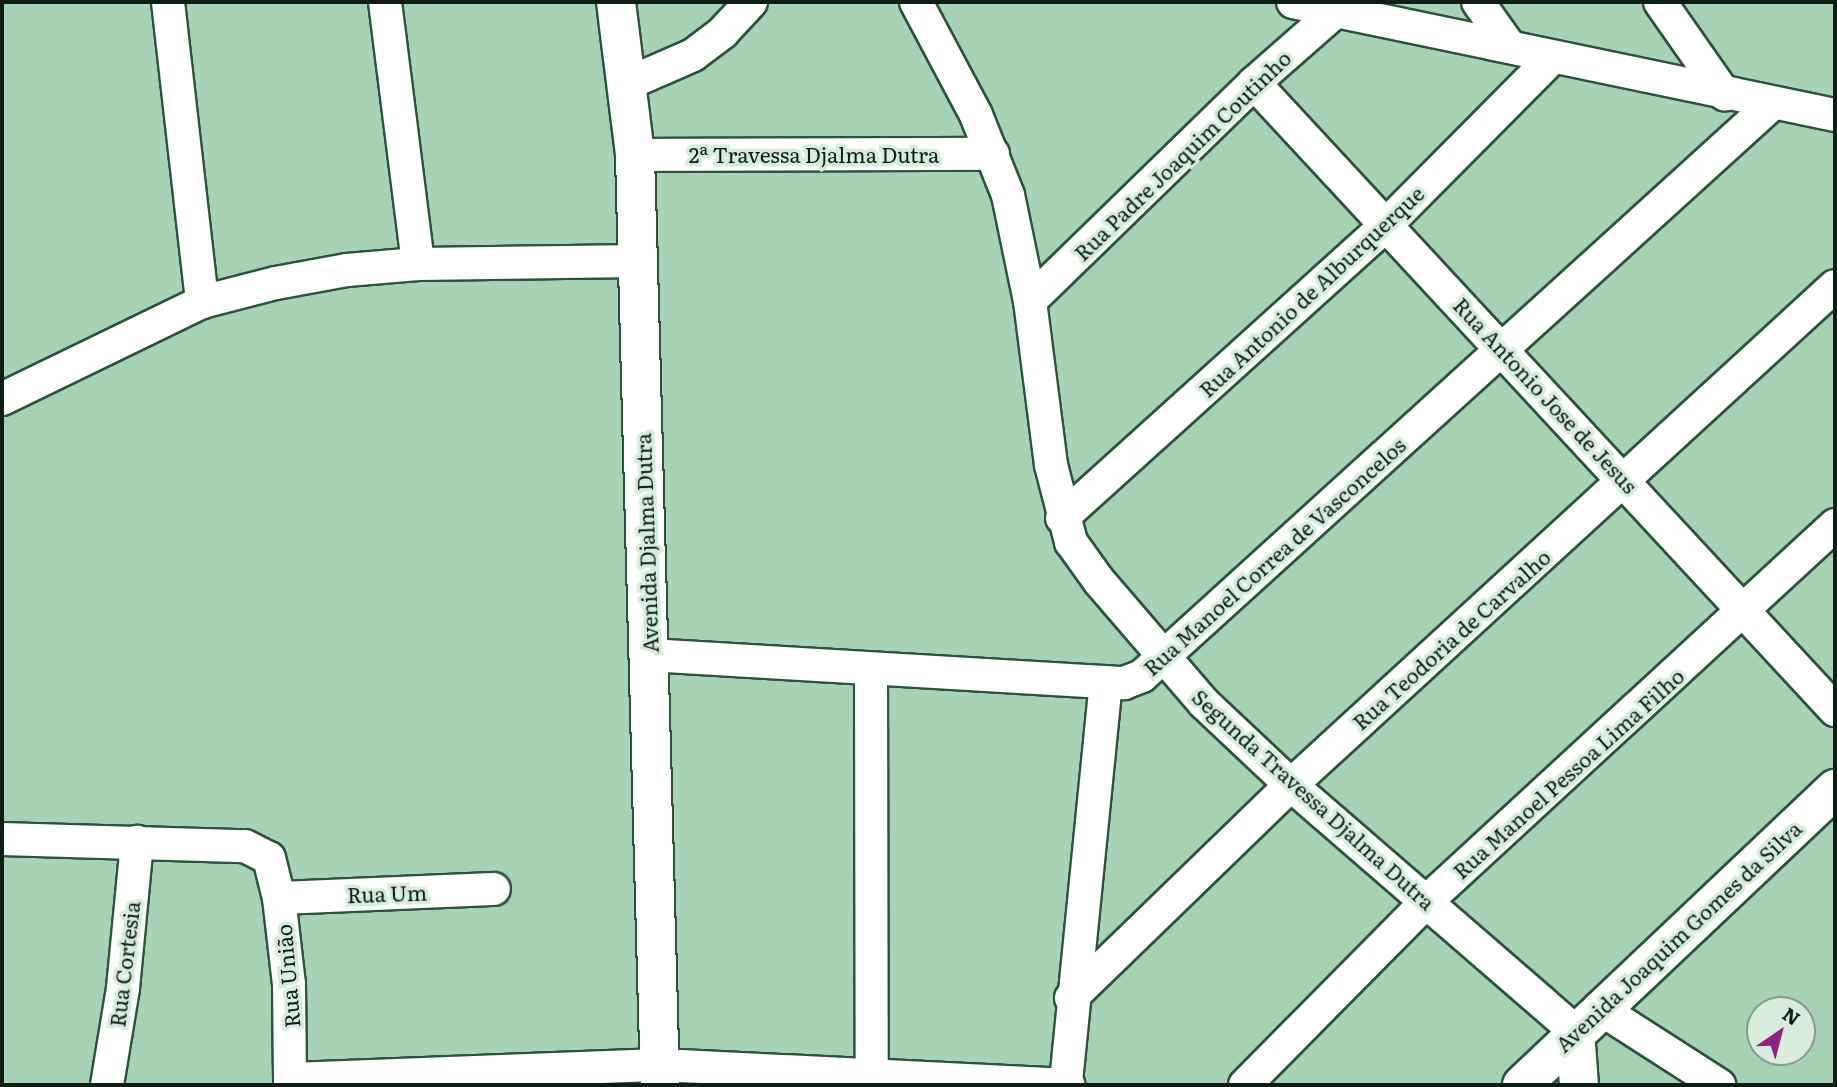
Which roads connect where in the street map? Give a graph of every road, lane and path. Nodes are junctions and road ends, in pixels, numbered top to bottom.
1 (168, 2) edge
2 (385, 2) edge
3 (616, 2) edge
4 (751, 2) edge
5 (916, 2) edge
6 (1293, 2) edge
7 (1478, 2) edge
8 (1660, 2) edge
9 (1336, 11) junction
10 (1510, 47) junction
11 (1553, 57) junction
12 (629, 83) junction
13 (1254, 83) junction
14 (1725, 95) junction
15 (1772, 104) junction
16 (1835, 115) edge
17 (993, 154) junction
18 (635, 155) junction
19 (1387, 224) junction
20 (639, 261) junction
21 (418, 264) junction
22 (1835, 286) edge
23 (1030, 301) junction
24 (202, 302) junction
25 (1503, 350) junction
26 (2, 398) edge
27 (1625, 480) junction
28 (1062, 518) junction
29 (1835, 525) edge
30 (1745, 610) junction
31 (649, 655) junction
32 (1163, 659) junction
33 (871, 669) junction
34 (1106, 682) junction
35 (1835, 710) edge
36 (1292, 785) junction
37 (1835, 789) edge
38 (2, 839) edge
39 (137, 842) junction
40 (276, 883) junction
41 (495, 889) dead end
42 (1427, 901) junction
43 (1071, 998) junction
44 (1587, 1019) junction
45 (872, 1073) junction
46 (660, 1075) edge
47 (463, 1079) edge
48 (291, 1082) edge
49 (1068, 1083) edge
50 (107, 1085) edge
51 (1245, 1085) edge
52 (1522, 1085) edge
53 (1579, 1085) edge
54 (1719, 1085) edge

1 - 24 street
2 - 21 street
3 - 12 street, Avenida Djalma Dutra
4 - 12 street
5 - 17 street, Segunda Travessa Djalma Dutra
6 - 9 street
7 - 10 street
8 - 14 street
9 - 10 street
9 - 13 street, Rua Padre Joaquim Coutinho
10 - 11 street
11 - 14 street
11 - 19 street, Rua Antonio de Alburquerque
12 - 18 street, Avenida Djalma Dutra
13 - 19 street, Rua Antonio Jose de Jesus
13 - 23 street, Rua Padre Joaquim Coutinho
14 - 15 street
15 - 16 street
15 - 25 street, Rua Manoel Correa de Vasconcelos
17 - 18 street, 2ª Travessa Djalma Dutra
17 - 23 street, Segunda Travessa Djalma Dutra
18 - 20 street, Avenida Djalma Dutra
19 - 25 street, Rua Antonio Jose de Jesus
19 - 28 street, Rua Antonio de Alburquerque
20 - 21 street
20 - 31 street, Avenida Djalma Dutra
21 - 24 street
22 - 27 street, Rua Teodoria de Carvalho
23 - 28 street, Segunda Travessa Djalma Dutra
24 - 26 street
25 - 27 street, Rua Antonio Jose de Jesus
25 - 32 street, Rua Manoel Correa de Vasconcelos
27 - 30 street, Rua Antonio Jose de Jesus
27 - 36 street, Rua Teodoria de Carvalho
28 - 32 street, Segunda Travessa Djalma Dutra
29 - 30 street, Rua Manoel Pessoa Lima Filho
30 - 35 street, Rua Antonio Jose de Jesus
30 - 42 street, Rua Manoel Pessoa Lima Filho
31 - 33 street, Rua Manoel Correa de Vasconcelos
31 - 46 street, Avenida Djalma Dutra
32 - 34 street, Rua Manoel Correa de Vasconcelos
32 - 36 street, Segunda Travessa Djalma Dutra
33 - 34 street, Rua Manoel Correa de Vasconcelos
33 - 45 street
34 - 43 street
36 - 42 street, Segunda Travessa Djalma Dutra
36 - 43 street, Rua Teodoria de Carvalho
37 - 44 street, Avenida Joaquim Gomes da Silva
38 - 39 street
39 - 40 street
39 - 50 street, Rua Cortesia
40 - 41 street, Rua Um
40 - 48 street, Rua União
42 - 44 street, Segunda Travessa Djalma Dutra
42 - 51 street, Rua Manoel Pessoa Lima Filho
43 - 49 street
44 - 52 street, Avenida Joaquim Gomes da Silva
44 - 53 street
44 - 54 street, Segunda Travessa Djalma Dutra
45 - 46 street
45 - 49 street
46 - 47 street
47 - 48 street

